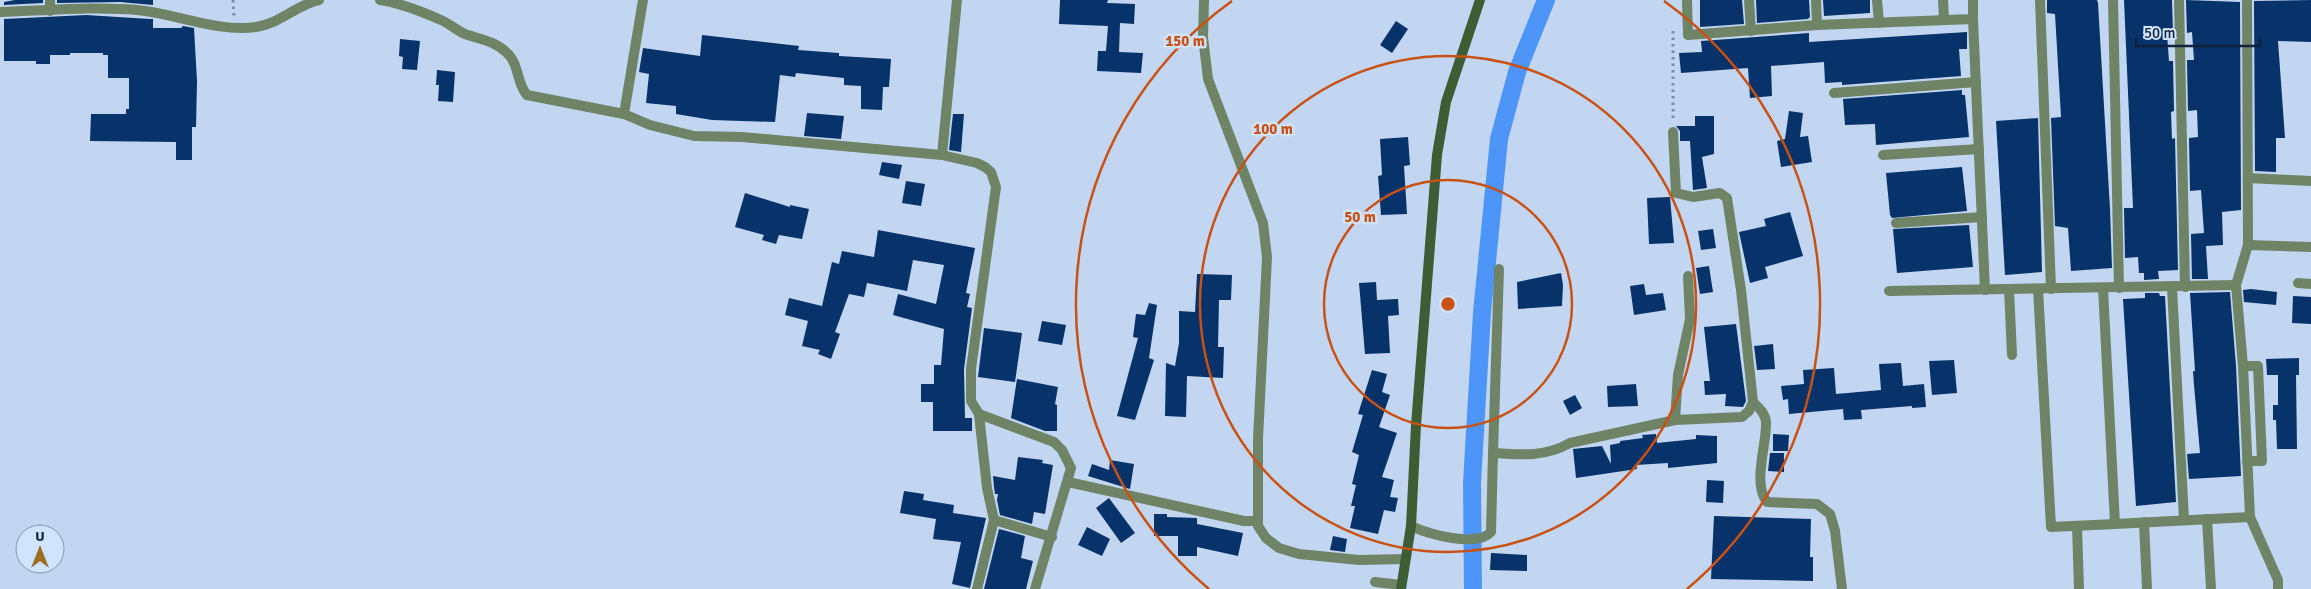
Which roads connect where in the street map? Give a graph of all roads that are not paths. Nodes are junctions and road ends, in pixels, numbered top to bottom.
1 (50, 0) edge
2 (319, 0) edge
3 (380, 0) edge
4 (643, 0) edge
5 (957, 0) edge
6 (1204, 0) edge
7 (1480, 0) edge
8 (1687, 0) edge
9 (1749, 0) edge
10 (1816, 0) edge
11 (1877, 0) edge
12 (1943, 0) edge
13 (1973, 0) edge
14 (2040, 0) edge
15 (2113, 0) edge
16 (2179, 0) edge
17 (2247, 0) edge
18 (50, 11) junction
19 (0, 12) edge
20 (1974, 19) junction
21 (1944, 20) junction
22 (1879, 23) junction
23 (1817, 25) junction
24 (1751, 31) junction
25 (1976, 82) junction
26 (1834, 93) dead end
27 (624, 114) junction
28 (1673, 132) road end
29 (1979, 149) junction
30 (1882, 154) dead end
31 (942, 155) junction
32 (2248, 178) junction
33 (2311, 181) edge
34 (1982, 217) junction
35 (1896, 223) dead end
36 (2248, 245) junction
37 (2311, 247) edge
38 (1498, 269) dead end
39 (1688, 276) dead end
40 (2298, 283) dead end
41 (2311, 284) edge
42 (2236, 285) junction
43 (2172, 286) junction
44 (2185, 286) junction
45 (2103, 288) junction
46 (2119, 288) junction
47 (2009, 289) junction
48 (2038, 289) junction
49 (2051, 289) junction
50 (1985, 290) junction
51 (1889, 292) dead end
52 (2012, 355) dead end
53 (2243, 366) junction
54 (1753, 402) junction
55 (979, 414) junction
56 (1675, 420) junction
57 (1493, 453) junction
58 (2247, 461) junction
59 (1068, 482) junction
60 (2250, 517) junction
61 (2207, 519) junction
62 (994, 520) junction
63 (2184, 520) junction
64 (1256, 521) junction
65 (2144, 522) junction
66 (2116, 524) junction
67 (1411, 526) junction
68 (2077, 526) junction
69 (1052, 537) junction
70 (1405, 559) junction
71 (1375, 582) dead end
72 (1401, 587) edge
73 (977, 589) edge
74 (1035, 589) edge
75 (1842, 589) edge
76 (2079, 589) edge
77 (2147, 589) edge
78 (2211, 589) edge
79 (2278, 589) edge

1 - 18 street
2 - 18 street
3 - 27 street
4 - 27 street
5 - 31 street
6 - 64 street
7 - 67 street
8 - 24 street
9 - 24 street
10 - 23 street
11 - 22 street
12 - 21 street
13 - 20 street
14 - 49 street
15 - 46 street
16 - 44 street
17 - 32 street
18 - 19 street
20 - 21 street
20 - 25 street
21 - 22 street
22 - 23 street
23 - 24 street
25 - 26 street
25 - 29 street
27 - 31 street
28 - 54 street
29 - 30 street
29 - 34 street
31 - 55 street
32 - 33 street
32 - 36 street
34 - 35 street
34 - 50 street
36 - 37 street
36 - 42 street
38 - 57 street
39 - 56 street
40 - 41 street
42 - 44 street
42 - 53 street
43 - 44 street
43 - 46 street
43 - 63 street
45 - 46 street
45 - 49 street
45 - 66 street
47 - 48 street
47 - 50 street
47 - 52 street
48 - 49 street
48 - 68 street
50 - 51 street
53 - 58 street
53 - 58 street
54 - 56 street
54 - 75 street
55 - 59 street
55 - 62 street
56 - 57 street
57 - 67 street
58 - 60 street
59 - 64 street
59 - 69 street
60 - 61 street
60 - 79 street
61 - 63 street
61 - 78 street
62 - 69 street
62 - 73 street
63 - 65 street
64 - 70 street
65 - 66 street
65 - 77 street
66 - 68 street
67 - 70 street
68 - 76 street
69 - 74 street
70 - 72 street
71 - 72 street

